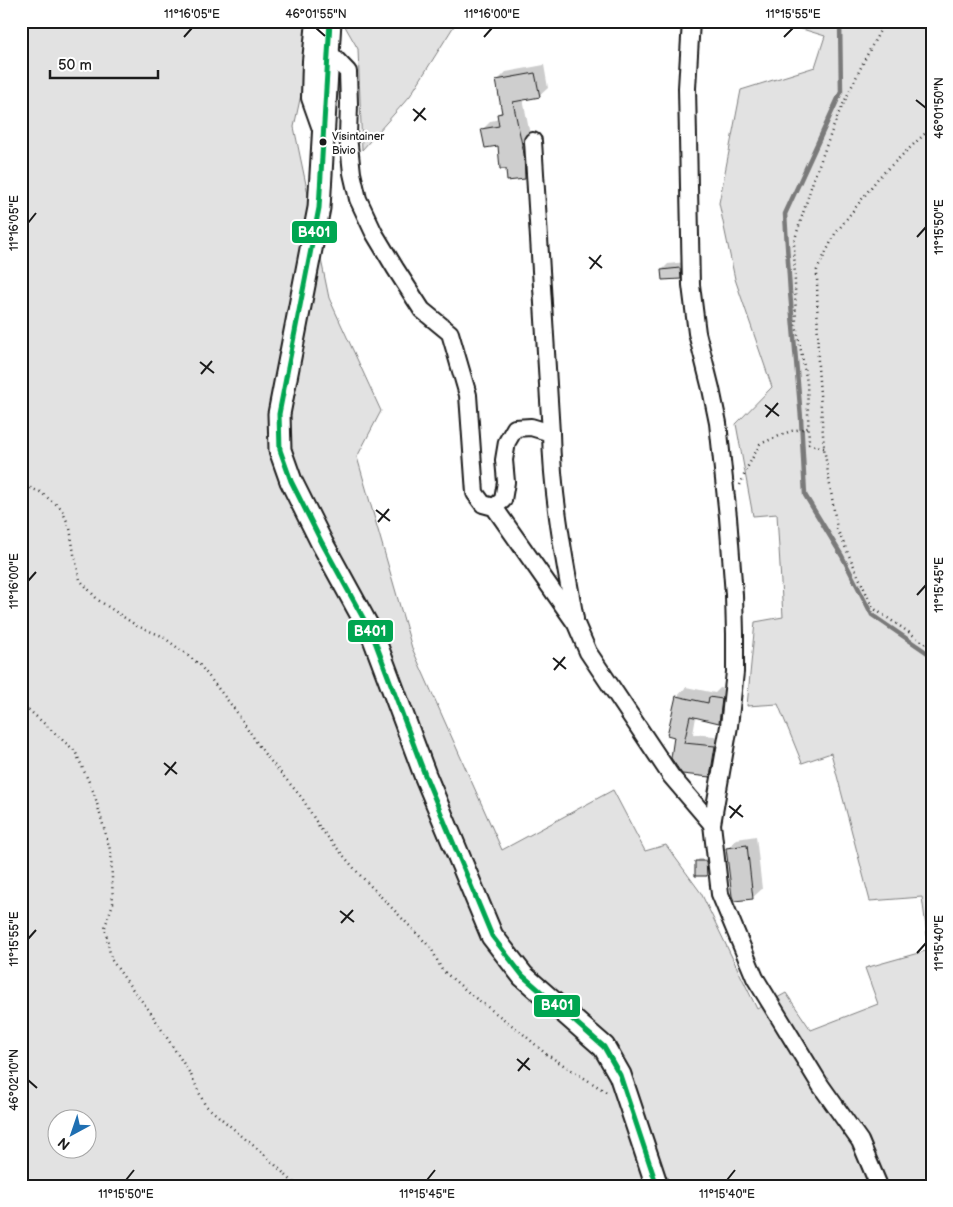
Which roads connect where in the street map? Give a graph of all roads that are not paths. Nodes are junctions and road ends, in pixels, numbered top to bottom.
1 (315, 21) edge
2 (330, 21) edge
3 (691, 21) edge
4 (328, 51) junction
5 (324, 136) junction
6 (533, 140) dead end
7 (551, 433) junction
8 (494, 507) junction
9 (576, 624) junction
10 (712, 824) junction
11 (657, 1186) edge
12 (879, 1186) edge

1 - 5 street
2 - 4 main road
3 - 10 street
4 - 5 main road
4 - 8 street
5 - 11 main road
6 - 7 street
7 - 8 street
7 - 9 street
8 - 9 street
9 - 10 street
10 - 12 street

